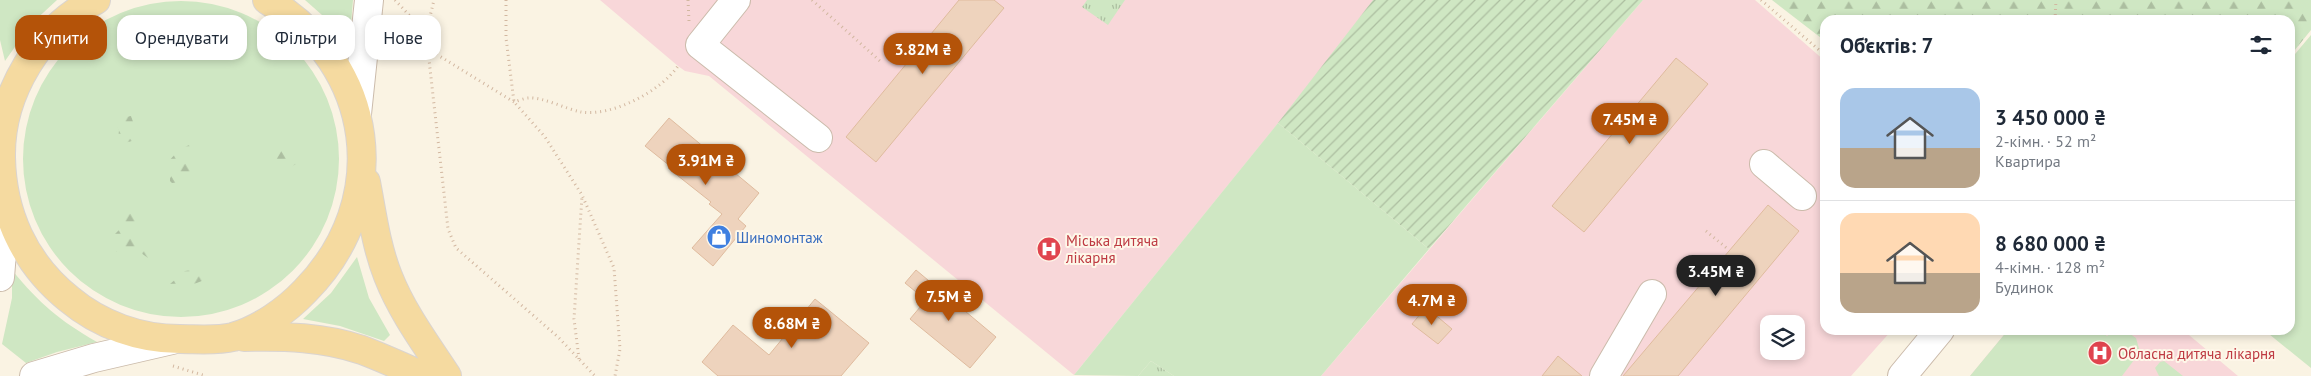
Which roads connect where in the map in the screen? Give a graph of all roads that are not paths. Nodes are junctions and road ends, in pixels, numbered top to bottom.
1 (96, 0) edge
2 (267, 0) edge
3 (369, 0) edge
4 (736, 0) edge
5 (357, 114) junction
6 (818, 138) dead end
7 (0, 151) edge
8 (1764, 164) dead end
9 (362, 165) junction
10 (1802, 196) dead end
11 (6, 203) junction
12 (0, 276) edge
13 (1652, 294) dead end
14 (1936, 335) edge
15 (232, 337) junction
16 (175, 339) junction
17 (34, 376) edge
18 (423, 376) edge
19 (447, 376) edge
20 (1604, 376) edge
21 (1902, 376) edge

1 - 7 main road
2 - 5 main road
3 - 5 street
4 - 6 street
5 - 9 main road
7 - 11 main road
8 - 10 street
9 - 15 main road
9 - 19 main road
11 - 12 street
11 - 16 main road
13 - 20 street
14 - 21 street
15 - 16 main road
15 - 18 main road
16 - 17 street

